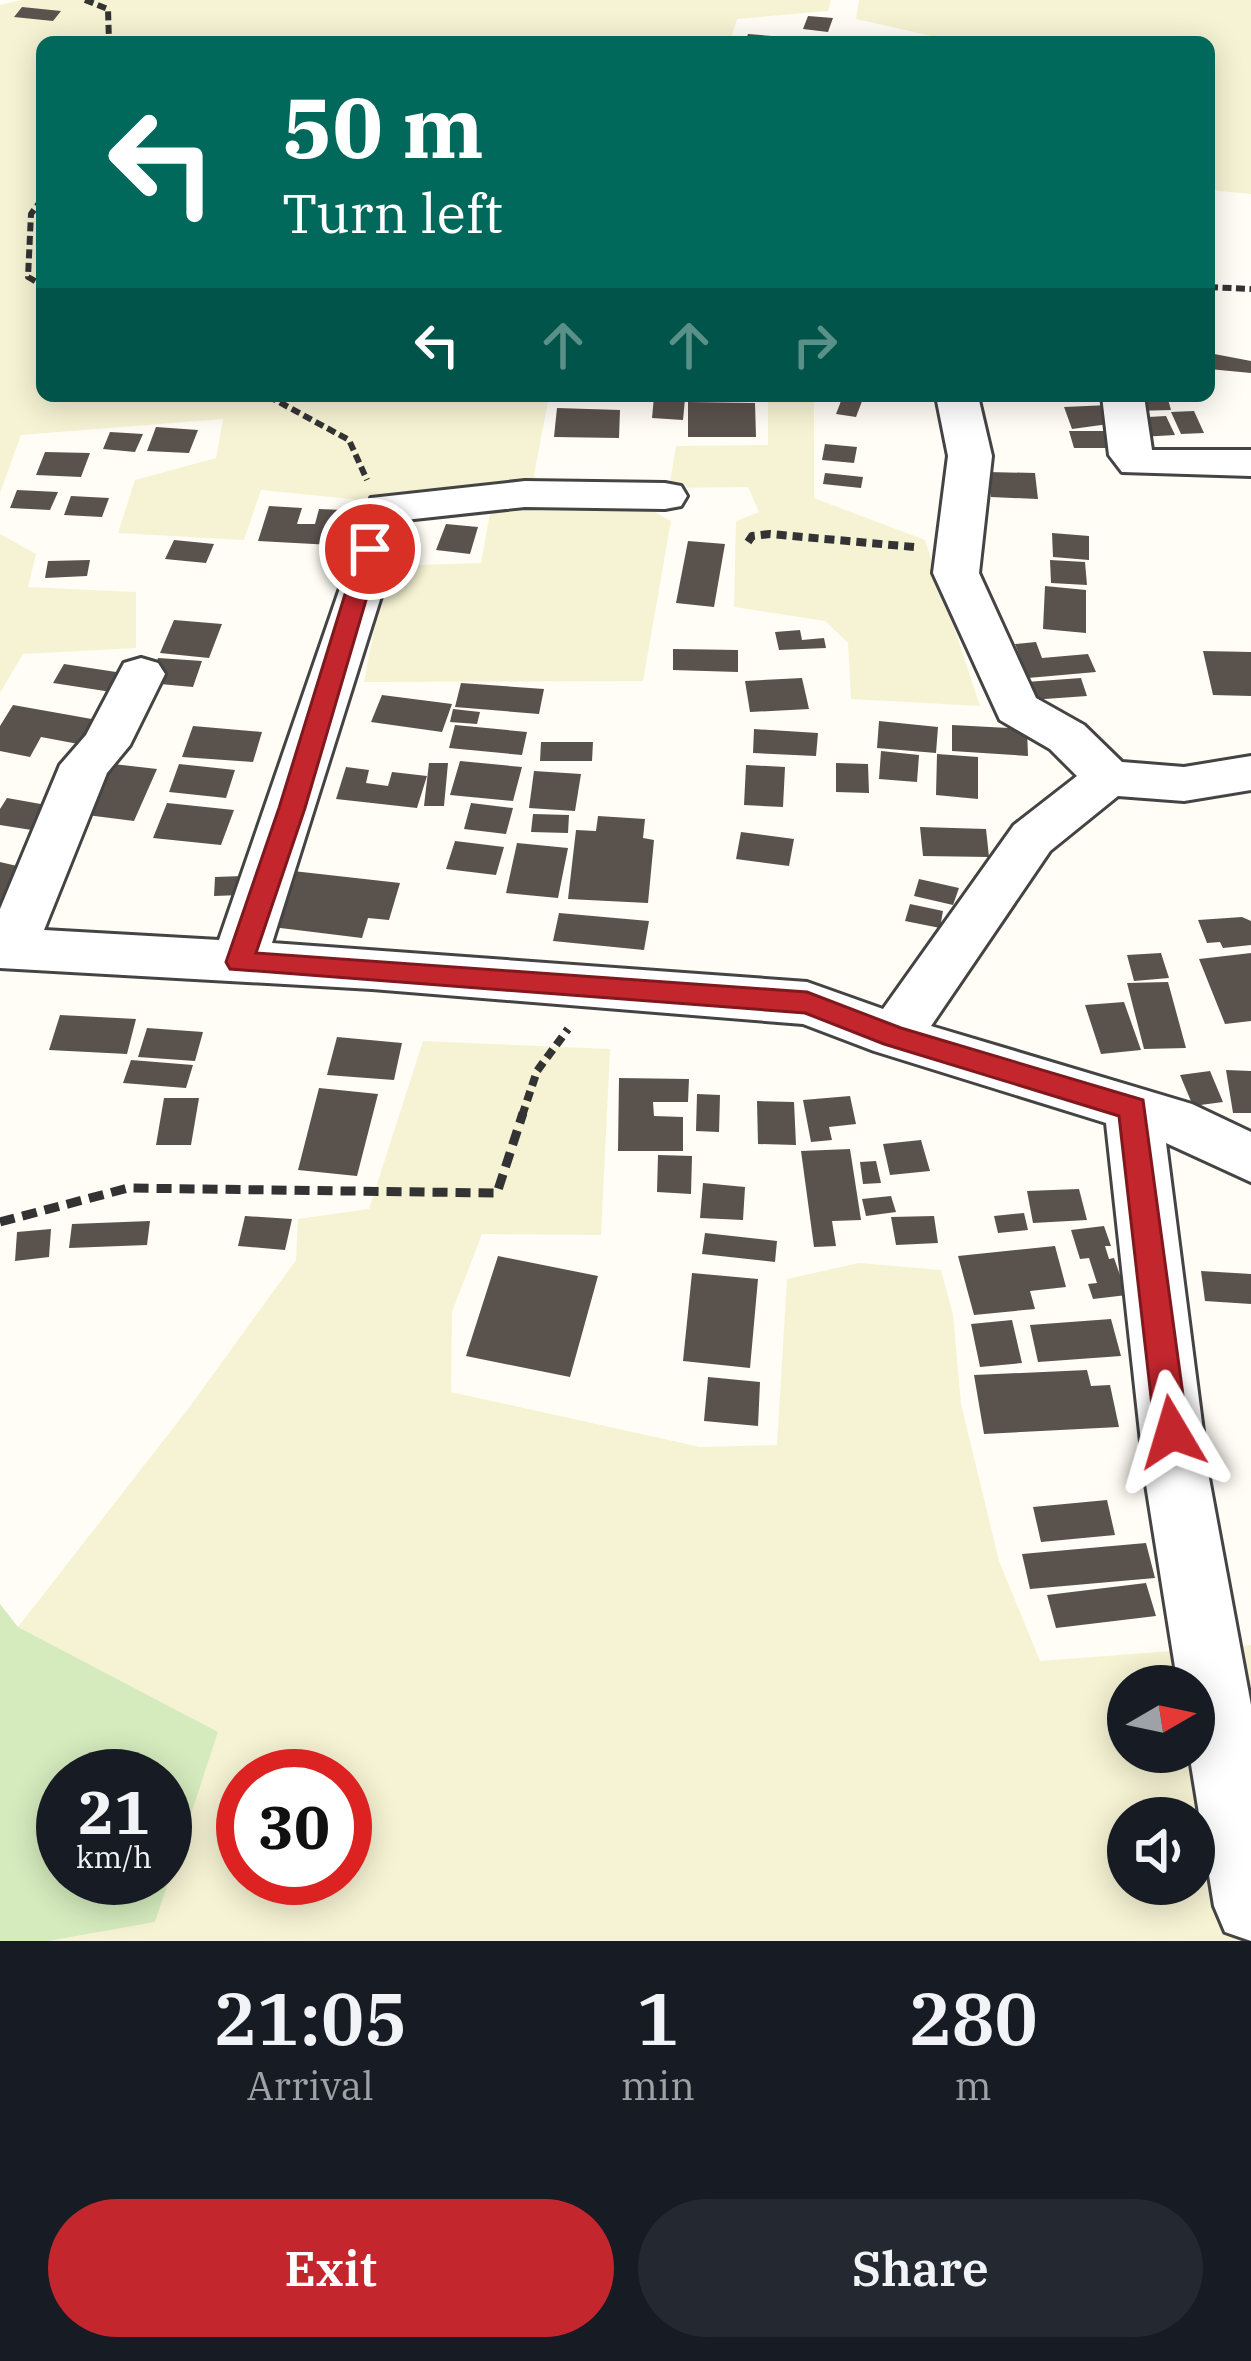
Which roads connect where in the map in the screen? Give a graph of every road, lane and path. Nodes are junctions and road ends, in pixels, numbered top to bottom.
1 (85, 0) edge
2 (109, 36) edge
3 (36, 207) edge
4 (36, 282) edge
5 (1215, 287) edge
6 (1251, 289) edge
7 (279, 402) edge
8 (958, 402) edge
9 (1125, 402) edge
10 (1251, 463) edge
11 (665, 496) dead end
12 (387, 508) junction
13 (748, 542) dead end
14 (958, 551) junction
15 (141, 674) dead end
16 (1251, 773) edge
17 (1108, 778) junction
18 (5, 948) edge
19 (239, 962) junction
20 (598, 986) junction
21 (894, 1036) junction
22 (1133, 1108) junction
23 (1251, 1158) edge
24 (0, 1222) edge
25 (1251, 1906) edge

1 - 2 path
3 - 4 path
5 - 6 path
7 - 12 path
8 - 14 street
9 - 10 street
11 - 12 street
12 - 19 street
13 - 14 path
14 - 17 street
15 - 18 street
16 - 17 street
17 - 21 street
18 - 19 street
19 - 20 street
20 - 21 street
20 - 24 path
21 - 22 street
22 - 23 street
22 - 25 street

